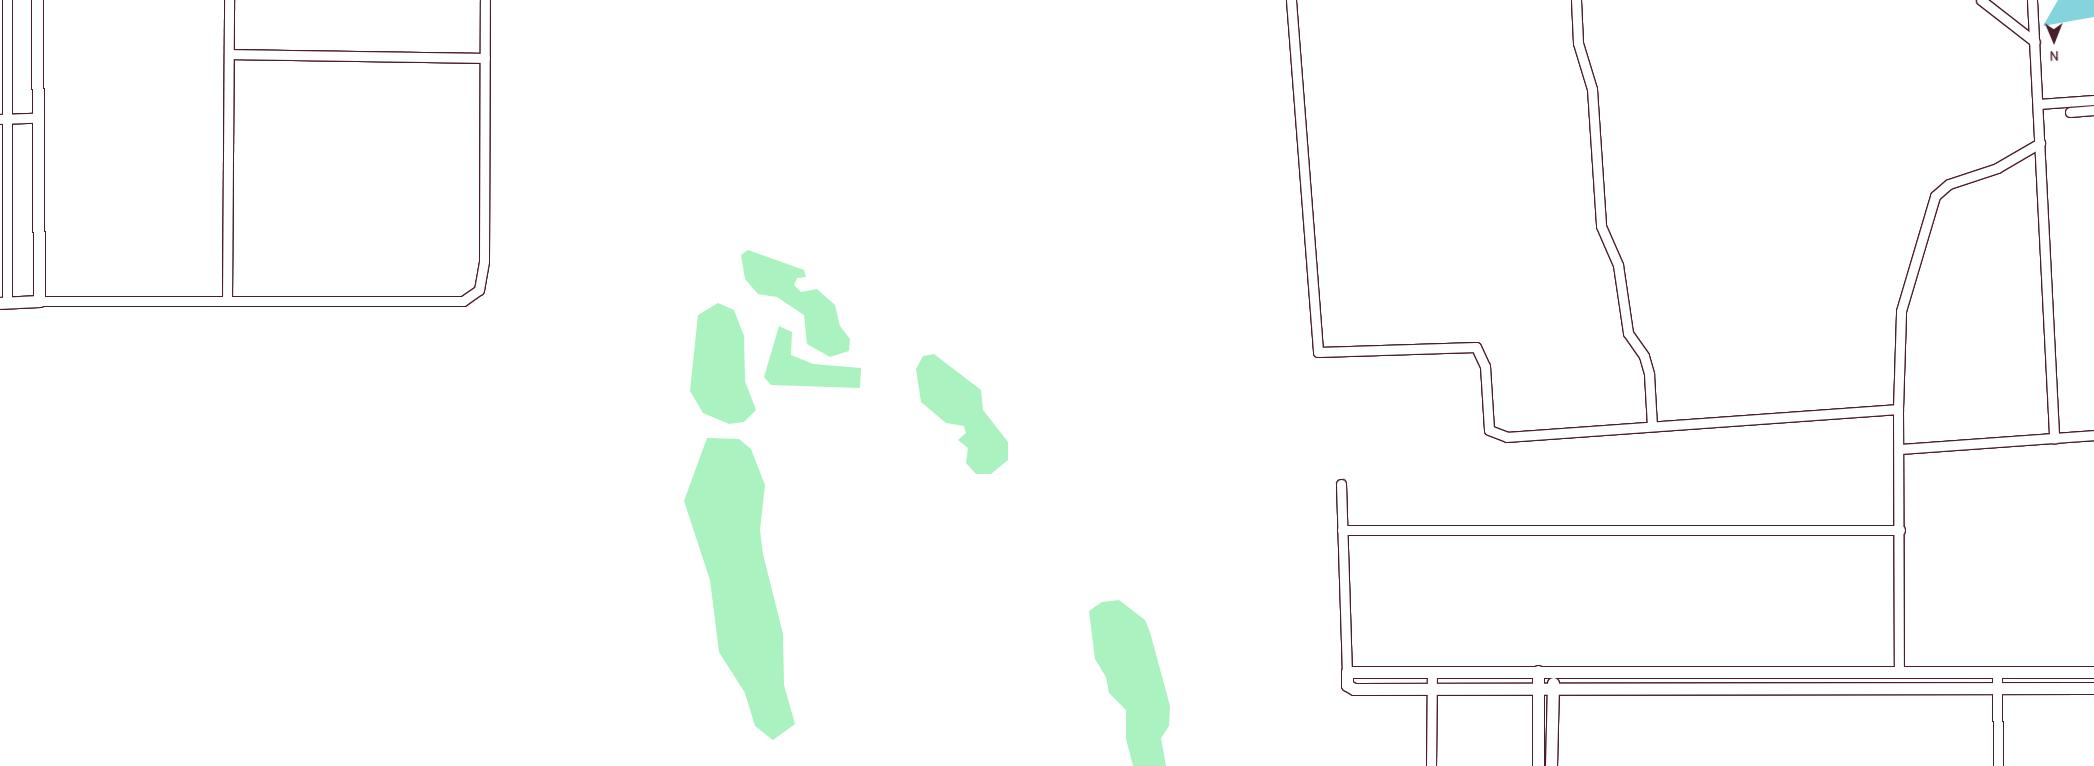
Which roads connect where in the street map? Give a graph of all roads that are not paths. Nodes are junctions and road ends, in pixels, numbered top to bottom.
1 (7, 0) edge
2 (37, 0) edge
3 (229, 0) edge
4 (485, 0) edge
5 (1291, 0) edge
6 (1576, 0) edge
7 (1981, 0) edge
8 (2032, 0) edge
9 (2035, 42) junction
10 (229, 54) junction
11 (485, 58) junction
12 (2094, 100) edge
13 (2038, 104) junction
14 (2094, 110) edge
15 (2070, 112) dead end
16 (37, 118) junction
17 (4, 119) edge
18 (2040, 143) junction
19 (39, 301) junction
20 (227, 301) junction
21 (4, 303) edge
22 (1898, 408) junction
23 (1652, 426) junction
24 (2094, 435) edge
25 (2054, 438) junction
26 (1901, 449) junction
27 (1341, 484) dead end
28 (1342, 530) junction
29 (1900, 530) junction
30 (1538, 671) junction
31 (1553, 671) junction
32 (1347, 672) junction
33 (1899, 672) junction
34 (1997, 672) junction
35 (2094, 672) edge
36 (1432, 673) junction
37 (1997, 688) junction
38 (2094, 688) edge
39 (1538, 689) junction
40 (1553, 689) junction
41 (1430, 690) junction
42 (1431, 766) edge
43 (1538, 766) edge
44 (1551, 766) edge
45 (1998, 766) edge

1 - 17 street
2 - 16 street
3 - 10 street
4 - 11 street
5 - 23 street
6 - 23 street
7 - 9 street
8 - 9 street
9 - 13 street
10 - 11 street
10 - 20 street
11 - 20 street
12 - 13 street
13 - 18 street
14 - 15 street
16 - 17 street
16 - 19 street
17 - 21 street
18 - 22 street
18 - 25 street
19 - 20 street
19 - 21 street
22 - 23 street
22 - 26 street
24 - 25 street
25 - 26 street
26 - 29 street
27 - 28 street
28 - 29 street
28 - 32 street
29 - 33 street
30 - 31 street
30 - 36 street
30 - 39 street
31 - 33 street
31 - 40 street
32 - 36 street
32 - 41 street
33 - 34 street
34 - 35 street
34 - 37 street
36 - 41 street
37 - 38 street
37 - 40 street
37 - 45 street
39 - 40 street
39 - 41 street
39 - 43 street
40 - 44 street
41 - 42 street

